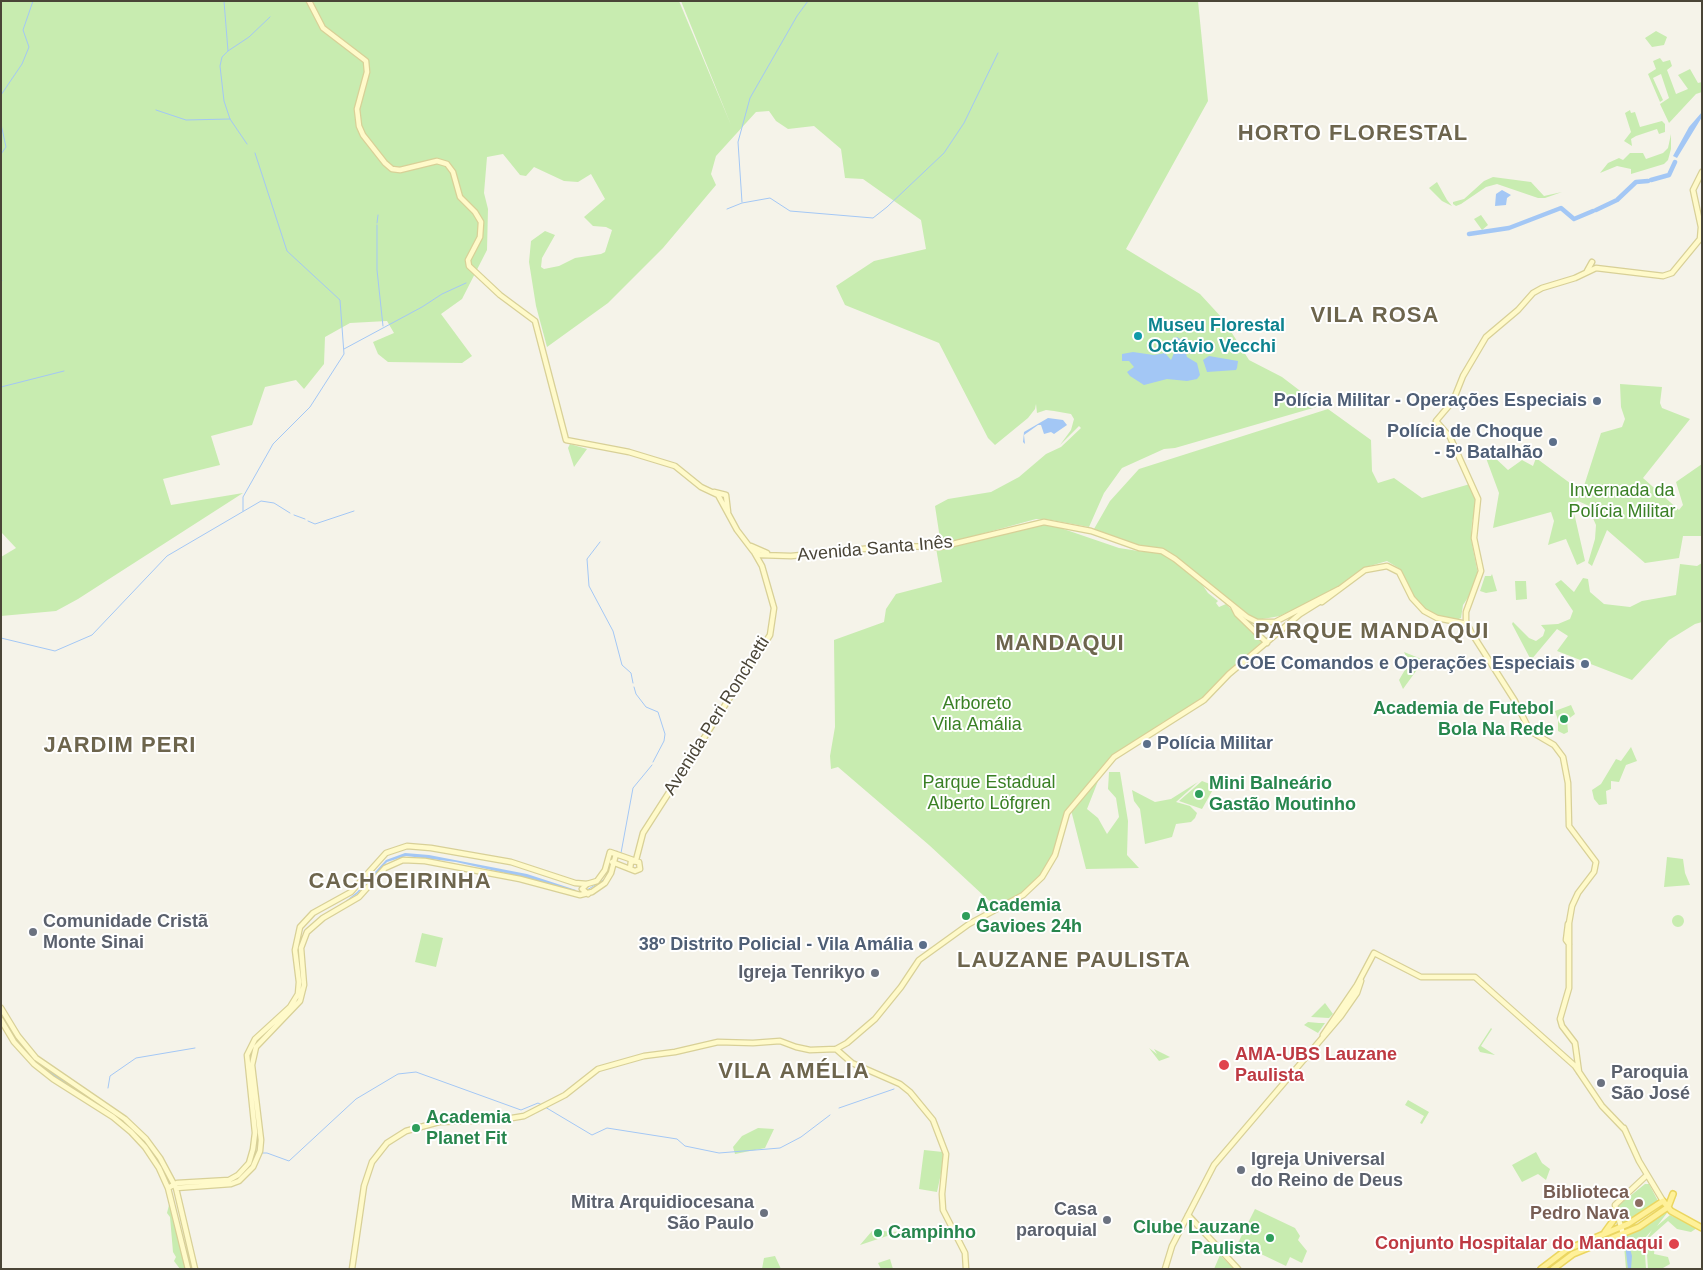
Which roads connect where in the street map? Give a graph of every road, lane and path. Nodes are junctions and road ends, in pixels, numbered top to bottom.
1 (309, 1) edge
2 (1702, 172) edge
3 (1592, 262) dead end
4 (1587, 272) junction
5 (712, 492) junction
6 (727, 497) junction
7 (721, 500) junction
8 (728, 512) junction
9 (753, 548) junction
10 (761, 553) junction
11 (760, 564) junction
12 (1339, 589) junction
13 (1332, 592) junction
14 (1324, 602) junction
15 (1232, 604) junction
16 (1316, 604) junction
17 (1307, 607) junction
18 (1238, 610) junction
19 (1240, 617) junction
20 (1466, 623) junction
21 (1267, 643) junction
22 (616, 854) junction
23 (609, 859) junction
24 (634, 860) junction
25 (614, 863) junction
26 (623, 867) junction
27 (630, 869) junction
28 (611, 873) junction
29 (575, 883) junction
30 (587, 884) junction
31 (588, 894) junction
32 (572, 895) junction
33 (332, 903) junction
34 (316, 911) junction
35 (334, 912) junction
36 (321, 919) junction
37 (1, 1008) edge
38 (1, 1020) edge
39 (836, 1049) junction
40 (1577, 1054) junction
41 (1574, 1066) junction
42 (1579, 1072) junction
43 (254, 1149) junction
44 (260, 1151) junction
45 (235, 1168) dead end
46 (1647, 1175) junction
47 (239, 1178) junction
48 (1650, 1181) junction
49 (1642, 1182) junction
50 (175, 1186) junction
51 (168, 1188) junction
52 (1674, 1194) dead end
53 (1666, 1205) junction
54 (1615, 1207) junction
55 (1188, 1215) junction
56 (1622, 1226) junction
57 (1702, 1228) edge
58 (1629, 1232) junction
59 (1604, 1234) junction
60 (1623, 1234) junction
61 (187, 1239) junction
62 (180, 1242) junction
63 (188, 1269) edge
64 (195, 1269) edge
65 (352, 1269) edge
66 (966, 1269) edge
67 (1165, 1269) edge
68 (1238, 1269) edge
69 (1541, 1269) edge
70 (1553, 1269) edge

1 - 5 main road
2 - 4 main road
3 - 4 main road
4 - 20 main road
5 - 6 main road
5 - 7 main road
6 - 7 main road
6 - 8 main road
7 - 8 main road
8 - 9 main road
9 - 10 main road
9 - 11 main road
10 - 11 main road
10 - 15 main road, Avenida Santa Inês
11 - 24 main road, Avenida Peri Ronchetti
12 - 13 main road, Avenida Santa Inês
12 - 14 main road, Avenida Santa Inês
12 - 20 main road, Avenida Santa Inês
13 - 16 main road, Avenida Santa Inês
13 - 17 main road, Avenida Santa Inês
14 - 16 main road, Avenida Santa Inês
14 - 17 main road, Avenida Santa Inês
15 - 18 main road, Avenida Santa Inês
15 - 19 main road
16 - 17 main road, Avenida Santa Inês
17 - 18 main road, Avenida Santa Inês
17 - 21 main road, Avenida Santa Inês
18 - 19 main road
19 - 21 main road
20 - 40 main road
21 - 39 main road, Avenida Santa Inês
22 - 23 main road
22 - 24 main road
22 - 25 main road
23 - 25 main road
23 - 30 main road
24 - 27 main road
24 - 27 main road
25 - 26 main road
25 - 28 main road
26 - 27 main road
26 - 28 main road
28 - 31 main road
29 - 30 main road
29 - 32 main road
29 - 33 main road
30 - 31 main road
31 - 32 main road
32 - 35 main road
33 - 34 main road
33 - 35 main road
34 - 36 main road
34 - 43 main road
35 - 36 main road
36 - 44 main road
37 - 50 main road
38 - 51 main road
39 - 65 main road
39 - 66 main road
40 - 41 main road
40 - 42 main road
41 - 42 main road
41 - 55 main road
42 - 46 main road
43 - 44 main road
43 - 47 main road
44 - 47 main road
45 - 47 main road
46 - 48 main road
46 - 49 main road
47 - 50 main road
48 - 49 main road
48 - 53 main road
49 - 54 main road
50 - 51 main road
50 - 61 main road
51 - 62 main road
52 - 53 main road
53 - 56 main road
53 - 57 main road
53 - 58 main road
54 - 56 main road
54 - 59 main road
55 - 67 main road
55 - 68 main road
56 - 58 main road
56 - 59 main road
56 - 60 main road
58 - 60 main road
59 - 69 main road
60 - 70 main road
61 - 62 main road
61 - 64 main road
62 - 63 main road

